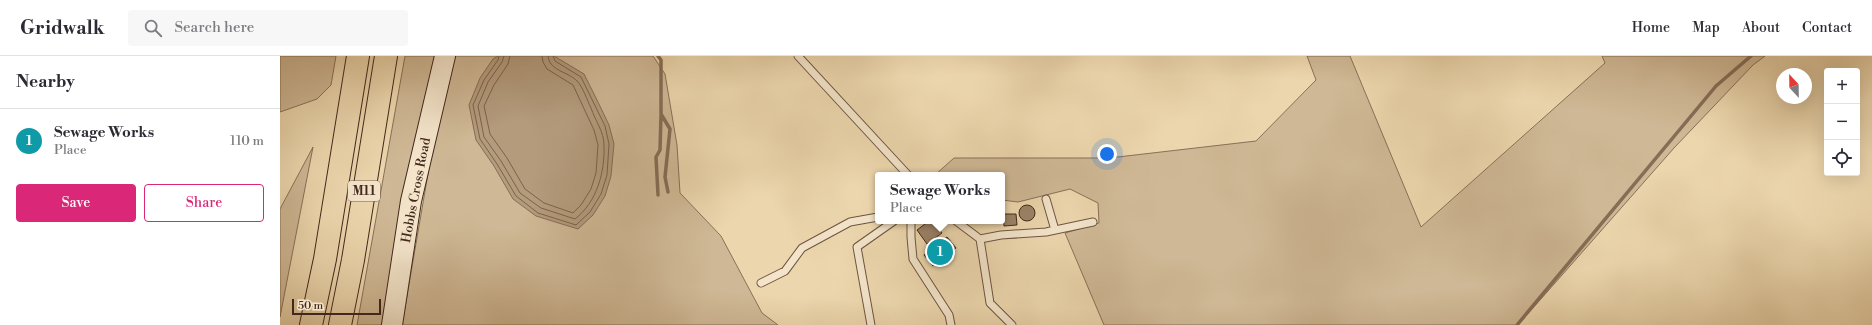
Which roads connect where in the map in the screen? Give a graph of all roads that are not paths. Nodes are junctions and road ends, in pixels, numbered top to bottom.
1 (358, 56) edge
2 (386, 56) edge
3 (445, 56) edge
4 (798, 56) edge
5 (905, 172) edge
6 (1046, 199) dead end
7 (875, 218) edge
8 (1093, 222) dead end
9 (890, 224) edge
10 (912, 224) edge
11 (960, 224) edge
12 (1055, 230) junction
13 (980, 239) junction
14 (325, 259) junction
15 (761, 283) dead end
16 (307, 325) edge
17 (311, 325) edge
18 (340, 325) edge
19 (392, 325) edge
20 (871, 325) edge
21 (951, 325) edge
22 (1012, 325) edge

1 - 14 highway, M11
2 - 18 highway, M11
3 - 19 street, Hobbs Cross Road
4 - 5 lane
6 - 12 lane
7 - 15 lane
8 - 12 lane
9 - 20 lane
10 - 21 lane
11 - 13 lane
12 - 13 lane
13 - 22 lane
14 - 16 highway
14 - 17 highway, M11

